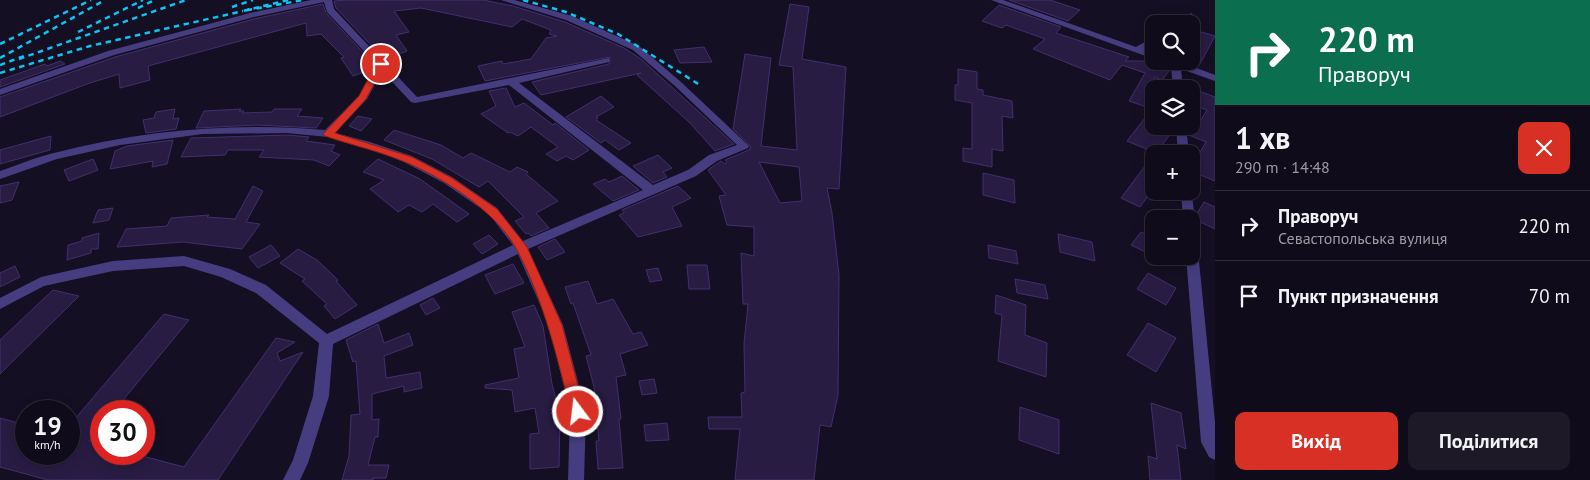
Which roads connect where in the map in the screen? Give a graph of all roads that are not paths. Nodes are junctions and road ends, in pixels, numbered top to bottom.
1 (323, 0) edge
2 (328, 0) edge
3 (505, 0) edge
4 (995, 0) edge
5 (1145, 45) edge
6 (1136, 50) junction
7 (1145, 53) edge
8 (606, 60) dead end
9 (381, 64) junction
10 (1194, 70) edge
11 (1215, 78) edge
12 (511, 82) junction
13 (0, 92) edge
14 (328, 134) junction
15 (0, 175) edge
16 (651, 190) junction
17 (521, 247) junction
18 (1193, 265) edge
19 (0, 304) edge
20 (326, 341) junction
21 (1215, 452) edge
22 (291, 480) edge
23 (576, 480) edge

1 - 13 street
2 - 9 street
3 - 16 street
4 - 6 street
5 - 6 street
6 - 7 street
8 - 12 street
9 - 12 street
9 - 14 street
10 - 11 street
12 - 16 street
14 - 15 street
14 - 17 street
16 - 17 street
17 - 20 street
17 - 23 street
18 - 21 street
19 - 20 street
20 - 22 street

